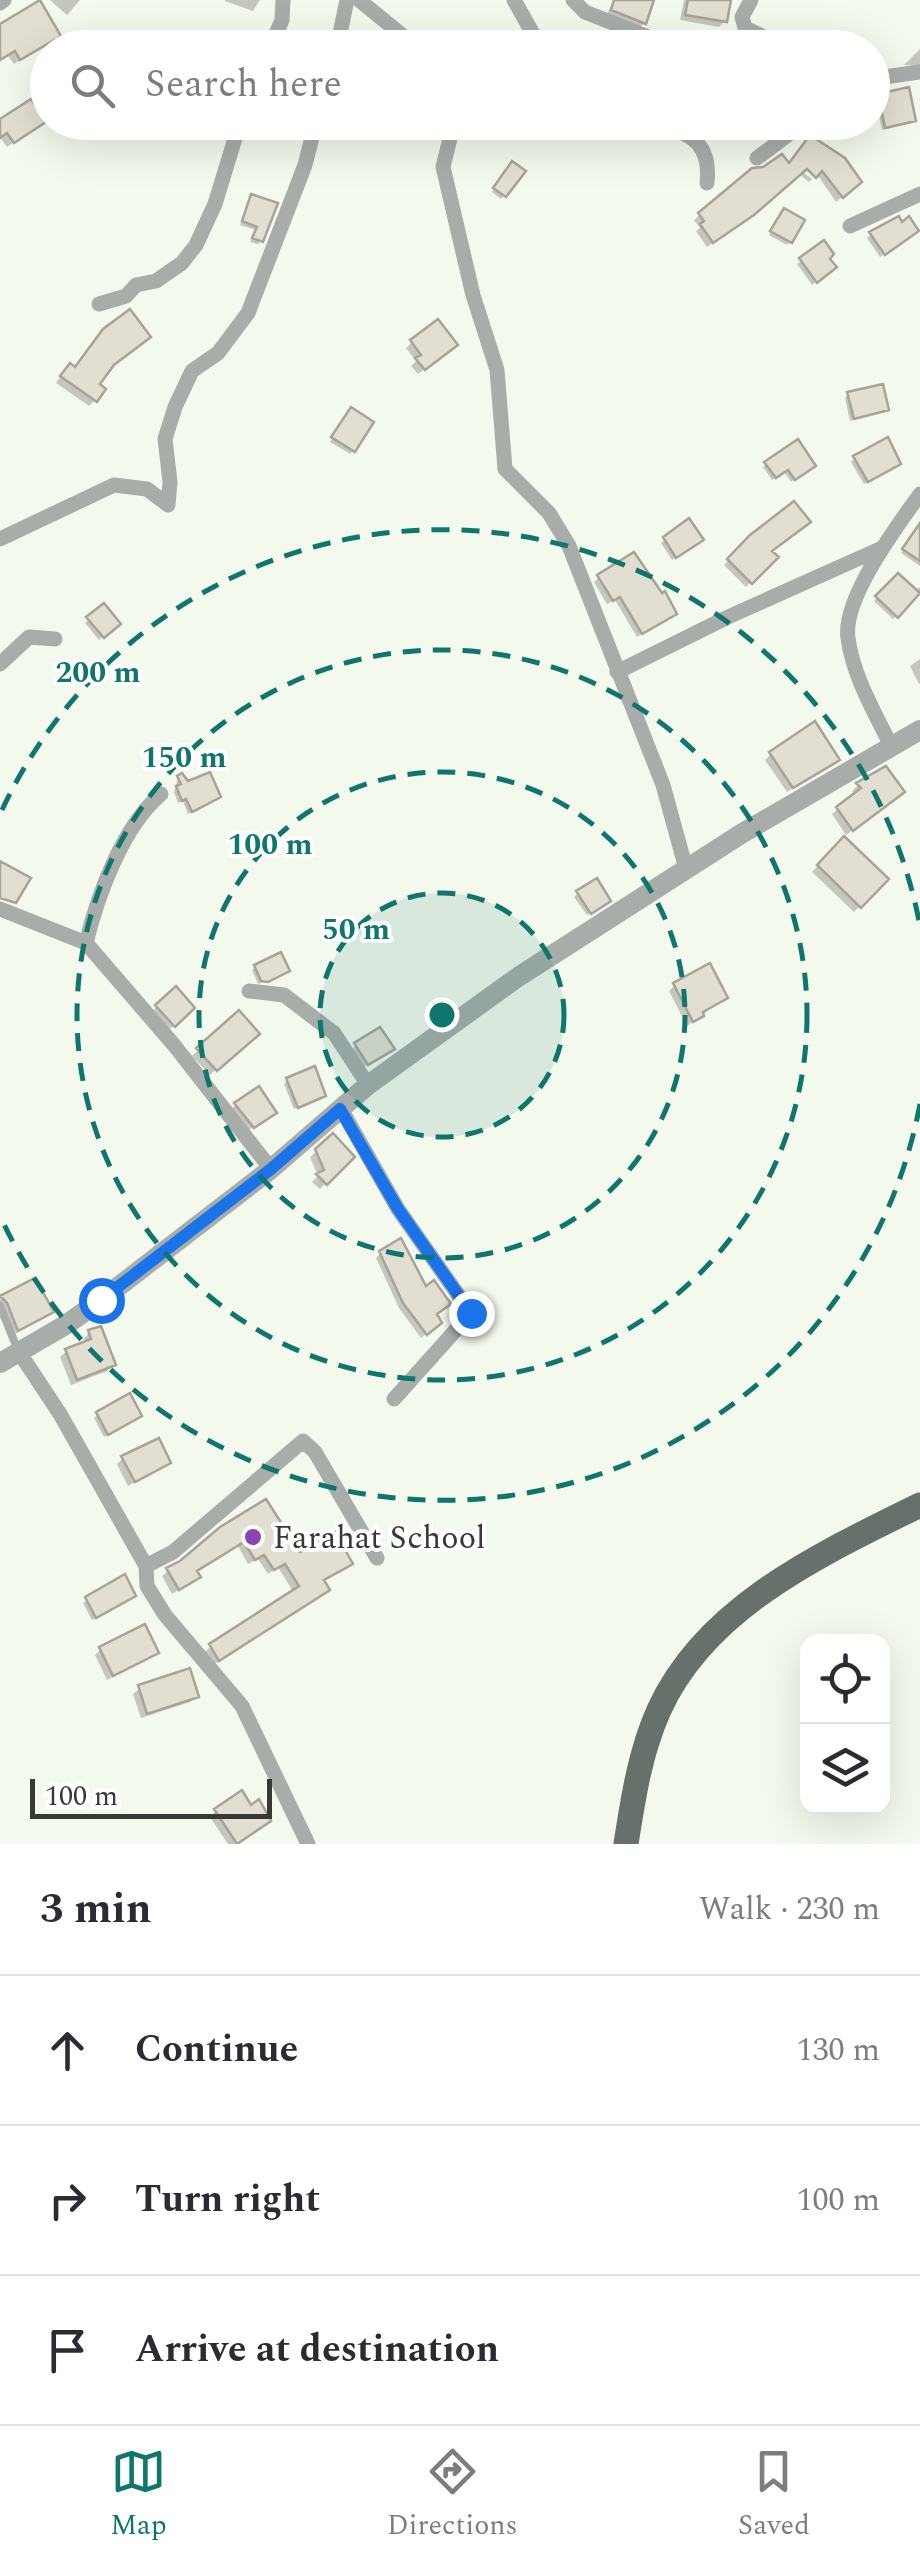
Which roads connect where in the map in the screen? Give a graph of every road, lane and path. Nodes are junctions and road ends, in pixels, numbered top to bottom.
1 (284, 0) edge
2 (347, 0) edge
3 (359, 0) edge
4 (514, 0) edge
5 (573, 0) edge
6 (751, 0) edge
7 (278, 30) edge
8 (340, 30) edge
9 (396, 30) edge
10 (531, 30) edge
11 (630, 30) edge
12 (750, 30) edge
13 (920, 72) edge
14 (890, 76) edge
15 (235, 140) edge
16 (311, 140) edge
17 (450, 140) edge
18 (695, 140) edge
19 (780, 140) edge
20 (757, 158) dead end
21 (707, 183) dead end
22 (920, 194) edge
23 (850, 226) dead end
24 (99, 304) dead end
25 (920, 494) edge
26 (0, 539) edge
27 (882, 548) junction
28 (54, 638) dead end
29 (0, 664) edge
30 (617, 672) junction
31 (920, 730) edge
32 (891, 746) junction
33 (161, 794) dead end
34 (686, 869) junction
35 (3, 915) edge
36 (86, 943) junction
37 (249, 990) dead end
38 (368, 1085) junction
39 (340, 1109) junction
40 (271, 1169) junction
41 (0, 1306) edge
42 (19, 1352) junction
43 (0, 1363) edge
44 (394, 1399) dead end
45 (920, 1505) edge
46 (377, 1558) dead end
47 (146, 1566) junction
48 (308, 1844) edge
49 (626, 1844) edge

1 - 7 street
2 - 8 street
3 - 9 street
4 - 10 street
5 - 11 street
6 - 12 street
13 - 14 street
15 - 24 street
16 - 26 street
17 - 30 street
18 - 21 street
19 - 20 street
22 - 23 street
25 - 27 street
27 - 30 street
27 - 32 street
28 - 29 street
30 - 34 street
31 - 32 street
32 - 34 street
33 - 36 street
34 - 38 street
35 - 36 street
36 - 40 street
37 - 38 street
38 - 39 street
39 - 40 street
39 - 44 street
40 - 42 street
41 - 42 lane
42 - 43 street
42 - 47 street
45 - 49 main road
46 - 47 street
47 - 48 street

